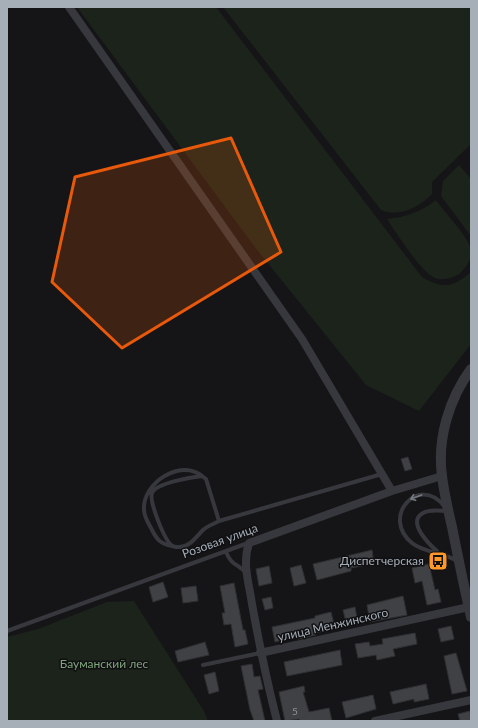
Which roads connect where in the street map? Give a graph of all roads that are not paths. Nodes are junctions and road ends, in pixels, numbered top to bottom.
1 (69, 7) edge
2 (471, 369) edge
3 (382, 474) junction
4 (202, 476) junction
5 (442, 476) junction
6 (150, 491) junction
7 (392, 491) junction
8 (448, 511) junction
9 (219, 521) junction
10 (249, 543) junction
11 (172, 546) junction
12 (226, 552) junction
13 (439, 553) junction
14 (459, 562) junction
15 (246, 574) junction
16 (468, 594) edge
17 (470, 612) edge
18 (7, 631) edge
19 (260, 653) junction
20 (203, 665) dead end
21 (471, 700) edge
22 (277, 721) edge
23 (375, 721) edge

1 - 3 street
2 - 5 street
3 - 7 street
3 - 9 lane
4 - 6 lane
4 - 6 lane
4 - 9 lane
5 - 7 street, Розовая улица
5 - 8 street
6 - 11 lane
6 - 11 lane
7 - 10 street, Розовая улица
8 - 13 lane
8 -> 13 lane
8 - 14 street
9 - 11 lane
10 - 12 lane, Розовая улица
10 - 15 street
12 - 15 lane
12 - 18 lane, Розовая улица
13 - 14 lane
14 - 16 street
15 - 19 street
16 - 17 street
17 - 19 street, улица Менжинского
19 - 20 lane, улица Менжинского
19 - 22 street
21 - 23 street

